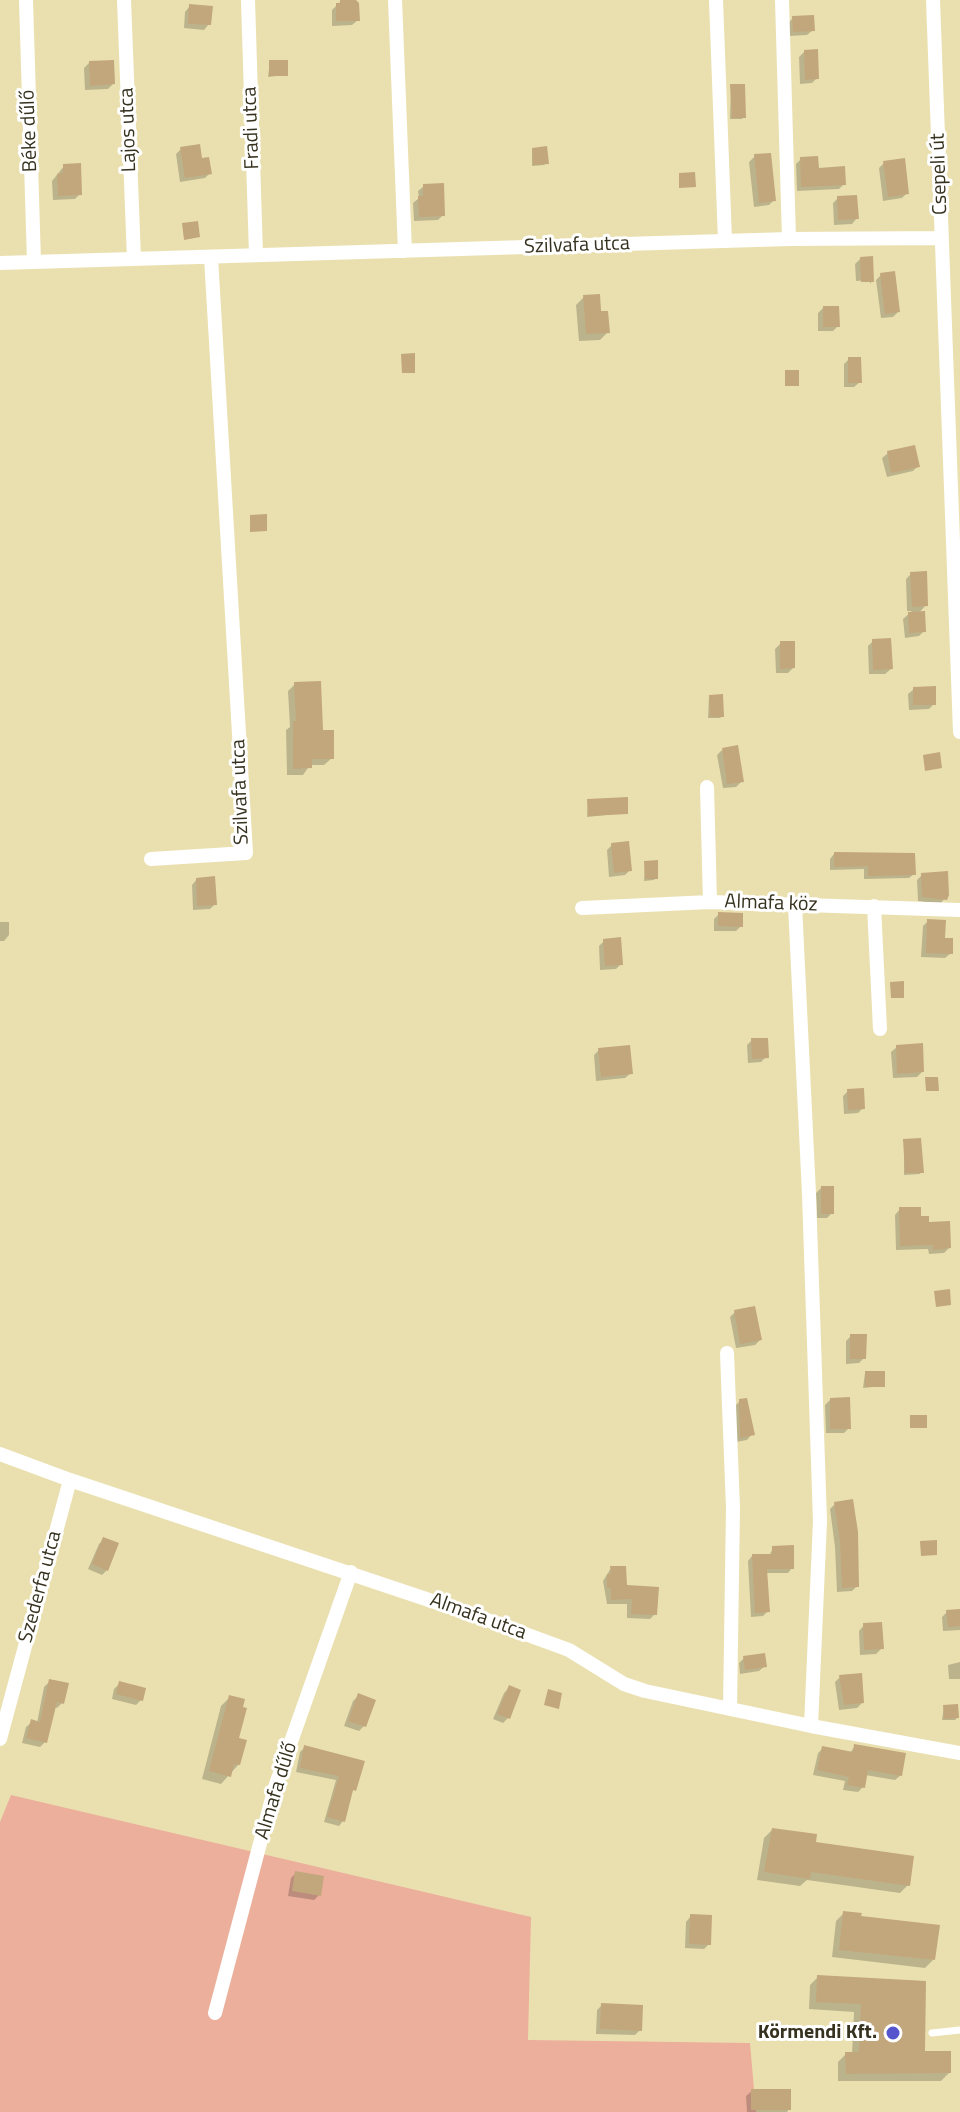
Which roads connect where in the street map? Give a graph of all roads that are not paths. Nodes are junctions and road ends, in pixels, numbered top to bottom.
1 (26, 0) edge
2 (124, 0) edge
3 (248, 0) edge
4 (395, 0) edge
5 (716, 0) edge
6 (782, 0) edge
7 (933, 0) edge
8 (942, 238) junction
9 (789, 239) junction
10 (725, 241) junction
11 (405, 251) junction
12 (256, 255) junction
13 (211, 257) junction
14 (134, 259) junction
15 (34, 262) junction
16 (0, 263) edge
17 (960, 732) edge
18 (707, 787) dead end
19 (151, 859) dead end
20 (710, 902) junction
21 (795, 905) junction
22 (874, 906) junction
23 (582, 908) dead end
24 (960, 910) edge
25 (880, 1029) dead end
26 (727, 1353) dead end
27 (0, 1454) edge
28 (70, 1480) junction
29 (351, 1572) junction
30 (730, 1709) junction
31 (811, 1726) junction
32 (0, 1739) edge
33 (960, 1753) edge
34 (215, 2013) dead end
35 (960, 2030) edge
36 (932, 2033) dead end

1 - 15 street, Béke dűlő
2 - 14 street, Lajos utca
3 - 12 street, Fradi utca
4 - 11 street
5 - 10 street
6 - 9 street
7 - 8 street, Csepeli út
8 - 9 street, Szilvafa utca
8 - 17 street, Csepeli út
9 - 10 street, Szilvafa utca
10 - 11 street, Szilvafa utca
11 - 12 street, Szilvafa utca
12 - 13 street, Szilvafa utca
13 - 14 street, Szilvafa utca
13 - 19 street, Szilvafa utca
14 - 15 street, Szilvafa utca
15 - 16 street, Szilvafa utca
18 - 20 street
20 - 21 street, Almafa köz
20 - 23 street, Almafa köz
21 - 22 street, Almafa köz
21 - 31 street
22 - 24 street, Almafa köz
22 - 25 street
26 - 30 street
27 - 28 street, Almafa utca
28 - 29 street, Almafa utca
28 - 32 street, Szederfa utca
29 - 30 street, Almafa utca
29 - 34 street, Almafa dűlő
30 - 31 street, Almafa utca
31 - 33 street, Almafa utca
35 - 36 lane

